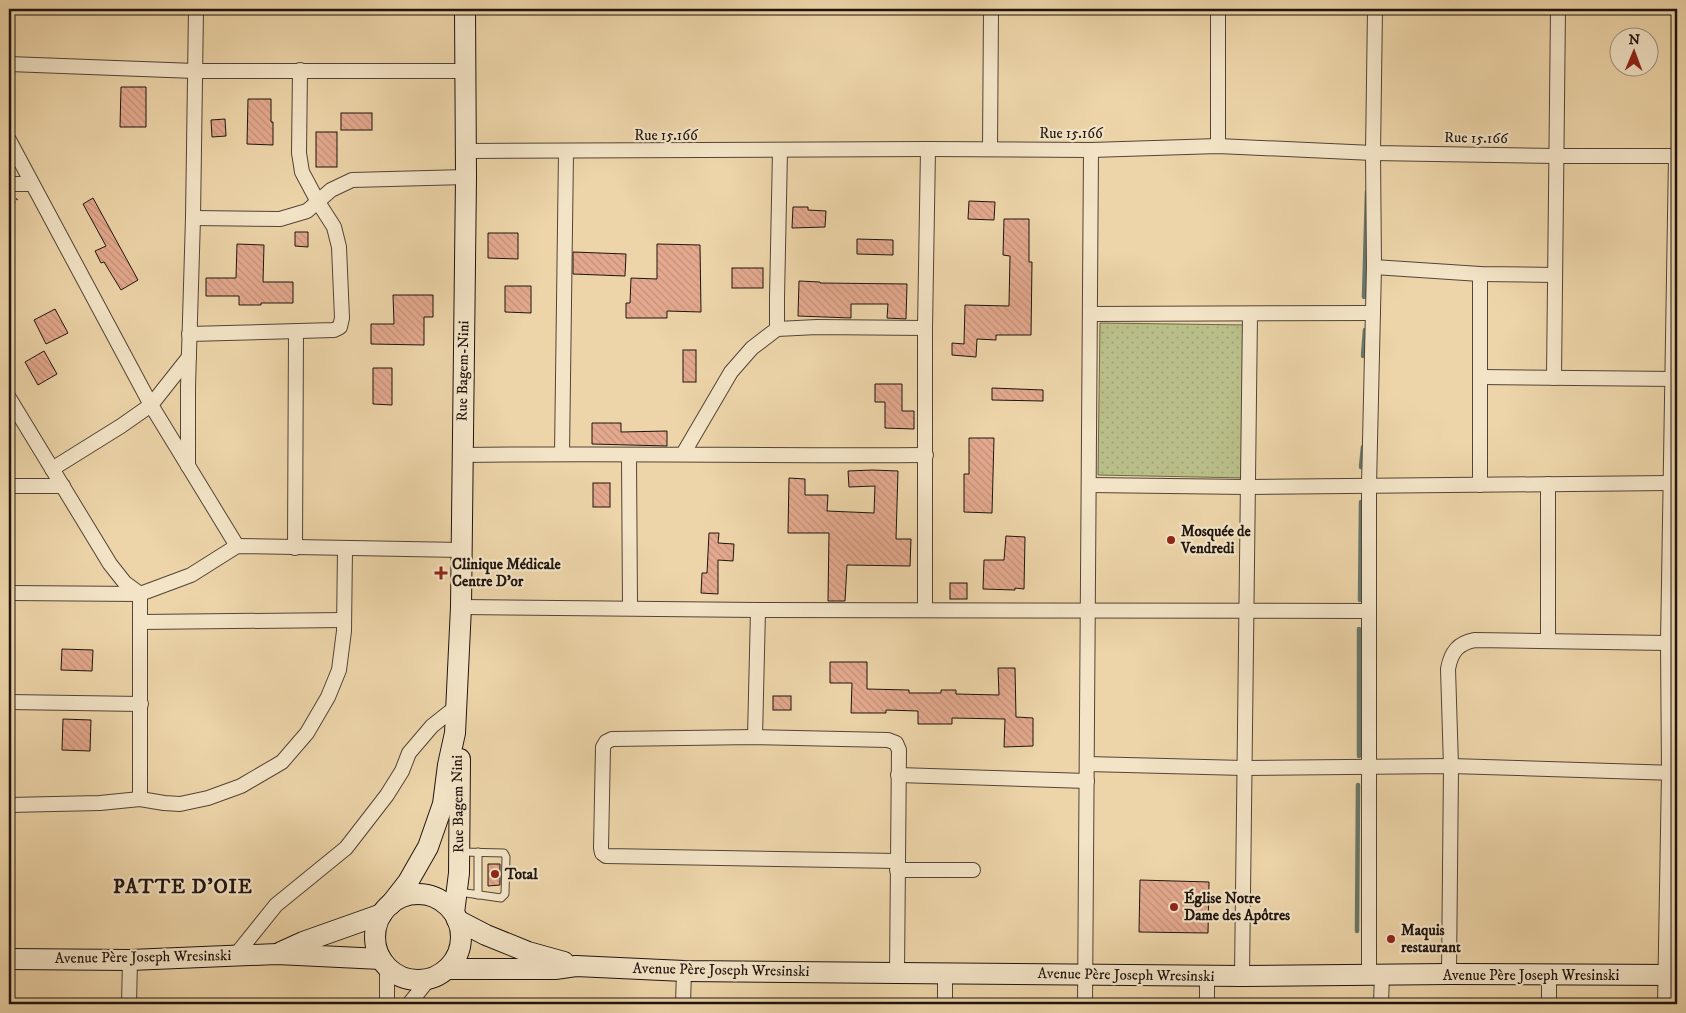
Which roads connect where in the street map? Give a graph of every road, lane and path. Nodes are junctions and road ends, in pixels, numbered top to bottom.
1 (196, 9) edge
2 (465, 9) edge
3 (991, 9) edge
4 (1218, 9) edge
5 (1375, 9) edge
6 (1558, 9) edge
7 (9, 64) edge
8 (300, 70) junction
9 (195, 71) junction
10 (465, 71) junction
11 (9, 140) edge
12 (1218, 146) junction
13 (928, 149) junction
14 (990, 149) junction
15 (1091, 150) junction
16 (465, 151) junction
17 (780, 151) junction
18 (566, 152) junction
19 (1373, 153) junction
20 (1556, 156) junction
21 (1676, 156) edge
22 (466, 178) junction
23 (9, 184) edge
24 (31, 184) junction
25 (318, 202) junction
26 (193, 218) junction
27 (1374, 267) junction
28 (1480, 274) junction
29 (1555, 276) junction
30 (1373, 313) junction
31 (1090, 314) junction
32 (1250, 314) junction
33 (924, 328) junction
34 (778, 329) junction
35 (296, 331) junction
36 (189, 334) junction
37 (189, 357) junction
38 (1480, 377) junction
39 (1554, 378) junction
40 (1675, 379) edge
41 (9, 398) edge
42 (151, 405) junction
43 (562, 454) junction
44 (682, 454) junction
45 (462, 455) junction
46 (629, 456) junction
47 (926, 456) junction
48 (188, 467) junction
49 (52, 469) junction
50 (1670, 483) junction
51 (1548, 484) junction
52 (1089, 485) junction
53 (1369, 485) junction
54 (1480, 485) junction
55 (9, 486) edge
56 (63, 486) junction
57 (1248, 487) junction
58 (1674, 543) edge
59 (237, 546) junction
60 (295, 548) junction
61 (345, 549) junction
62 (462, 550) junction
63 (9, 593) edge
64 (140, 594) junction
65 (461, 607) junction
66 (630, 608) junction
67 (758, 610) junction
68 (925, 610) junction
69 (1088, 611) junction
70 (1368, 611) junction
71 (1246, 612) junction
72 (344, 620) junction
73 (140, 622) junction
74 (1548, 642) junction
75 (1668, 643) junction
76 (9, 702) edge
77 (141, 704) junction
78 (456, 707) junction
79 (455, 732) junction
80 (755, 737) junction
81 (1087, 764) junction
82 (1368, 766) junction
83 (1451, 766) junction
84 (1244, 768) junction
85 (1673, 773) edge
86 (898, 774) junction
87 (1087, 781) junction
88 (140, 799) junction
89 (9, 805) edge
90 (468, 852) junction
91 (897, 865) junction
92 (973, 870) dead end
93 (457, 892) junction
94 (478, 895) junction
95 (386, 910) junction
96 (455, 917) junction
97 (277, 954) junction
98 (234, 956) junction
99 (9, 959) edge
100 (130, 960) junction
101 (384, 963) junction
102 (576, 966) junction
103 (447, 968) junction
104 (684, 970) junction
105 (897, 973) junction
106 (945, 973) junction
107 (1449, 974) junction
108 (1549, 974) junction
109 (1086, 975) junction
110 (1376, 975) junction
111 (1671, 975) edge
112 (1207, 976) junction
113 (1242, 976) junction
114 (429, 979) junction
115 (129, 1004) edge
116 (387, 1004) edge
117 (409, 1004) edge
118 (683, 1004) edge
119 (945, 1004) edge
120 (1085, 1004) edge
121 (1207, 1004) edge
122 (1381, 1004) edge
123 (1548, 1004) edge
124 (1665, 1004) edge

1 - 9 street
2 - 10 street, Rue Bagem-Nini
3 - 14 street
4 - 12 street
5 - 19 street
6 - 20 street
7 - 9 street
8 - 9 street
8 - 10 street
8 - 25 street
9 - 26 street
10 - 16 street, Rue Bagem-Nini
11 - 24 street
12 - 15 street, Rue 15.166
12 - 19 street, Rue 15.166
13 - 14 street, Rue 15.166
13 - 17 street, Rue 15.166
13 - 33 street
14 - 15 street, Rue 15.166
15 - 31 street
16 - 18 street, Rue 15.166
16 - 22 street, Rue Bagem-Nini
17 - 18 street, Rue 15.166
17 - 34 street
18 - 43 street
19 - 20 street, Rue 15.166
19 - 27 street
20 - 21 street, Rue 15.166
20 - 29 street
21 - 40 street
22 - 25 street
22 - 45 street, Rue Bagem-Nini
23 - 24 street
24 - 42 street
25 - 26 street
25 - 35 street
26 - 36 street
27 - 28 street
27 - 30 street
28 - 29 street
28 - 38 street
29 - 39 street
30 - 32 street
30 - 53 street
31 - 32 street
31 - 52 street
32 - 57 street
33 - 34 street
33 - 47 street
34 - 44 street
35 - 36 street
35 - 60 street
36 - 37 street
37 - 42 street
37 - 48 street
38 - 39 street
38 - 54 street
39 - 40 street
40 - 50 street
41 - 49 street
42 - 48 street
42 - 49 street
43 - 45 street
43 - 46 street
44 - 46 street
44 - 47 street
45 - 62 street, Rue Bagem-Nini
46 - 66 street
47 - 68 street
48 - 59 street
49 - 56 street
50 - 51 street
50 - 58 street
51 - 54 street
51 - 74 street
52 - 57 street
52 - 69 street
53 - 54 street
53 - 57 street
53 - 70 street
55 - 56 street
56 - 64 street
57 - 71 street
58 - 75 street
59 - 60 street
59 - 64 street
60 - 61 street
61 - 62 street
61 - 72 street
62 - 65 street, Rue Bagem-Nini
63 - 64 street
64 - 73 street
65 - 66 street
65 - 78 street, Rue Bagem-Nini
66 - 67 street
67 - 68 street
67 - 80 street
68 - 69 street
69 - 71 street
69 - 81 street
70 - 71 street
70 - 82 street
71 - 84 street
72 - 73 street
72 - 88 street
73 - 77 street
74 - 75 street
74 - 83 street
75 - 85 street
76 - 77 street
77 - 88 street
78 - 79 street, Rue Bagem-Nini
78 - 98 street
79 - 90 street, Rue Bagem Nini
79 - 95 street, Rue Bagem Nini
80 - 86 street
80 - 91 street
81 - 84 street
81 - 87 street
82 - 83 street
82 - 84 street
82 - 110 street
83 - 85 street
83 - 107 street
84 - 113 street
85 - 111 street
86 - 87 street
86 - 91 street
87 - 109 street
88 - 89 street
90 - 93 street, Rue Bagem Nini
90 - 94 lane
90 - 94 lane
91 - 92 street
91 - 105 street
93 - 94 lane
93 - 96 street, Rue Bagem Nini
95 - 96 street
95 - 97 street, Avenue Père Joseph Wresinski
95 - 101 street
96 - 102 street, Avenue Père Joseph Wresinski
96 - 103 street
97 - 98 street, Avenue Père Joseph Wresinski
97 - 101 street, Avenue Père Joseph Wresinski
98 - 100 street, Avenue Père Joseph Wresinski
99 - 100 street, Avenue Père Joseph Wresinski
100 - 115 street
101 - 114 street
101 - 116 street
102 - 103 street, Avenue Père Joseph Wresinski
102 - 104 street, Avenue Père Joseph Wresinski
103 - 114 street
104 - 105 street, Avenue Père Joseph Wresinski
104 - 118 street
105 - 106 street, Avenue Père Joseph Wresinski
106 - 109 street, Avenue Père Joseph Wresinski
106 - 119 street
107 - 108 street, Avenue Père Joseph Wresinski
107 - 110 street, Avenue Père Joseph Wresinski
108 - 111 street, Avenue Père Joseph Wresinski
108 - 123 street
109 - 112 street, Avenue Père Joseph Wresinski
109 - 120 street
110 - 113 street, Avenue Père Joseph Wresinski
110 - 122 street
111 - 124 street
112 - 113 street, Avenue Père Joseph Wresinski
112 - 121 street
114 - 117 street

